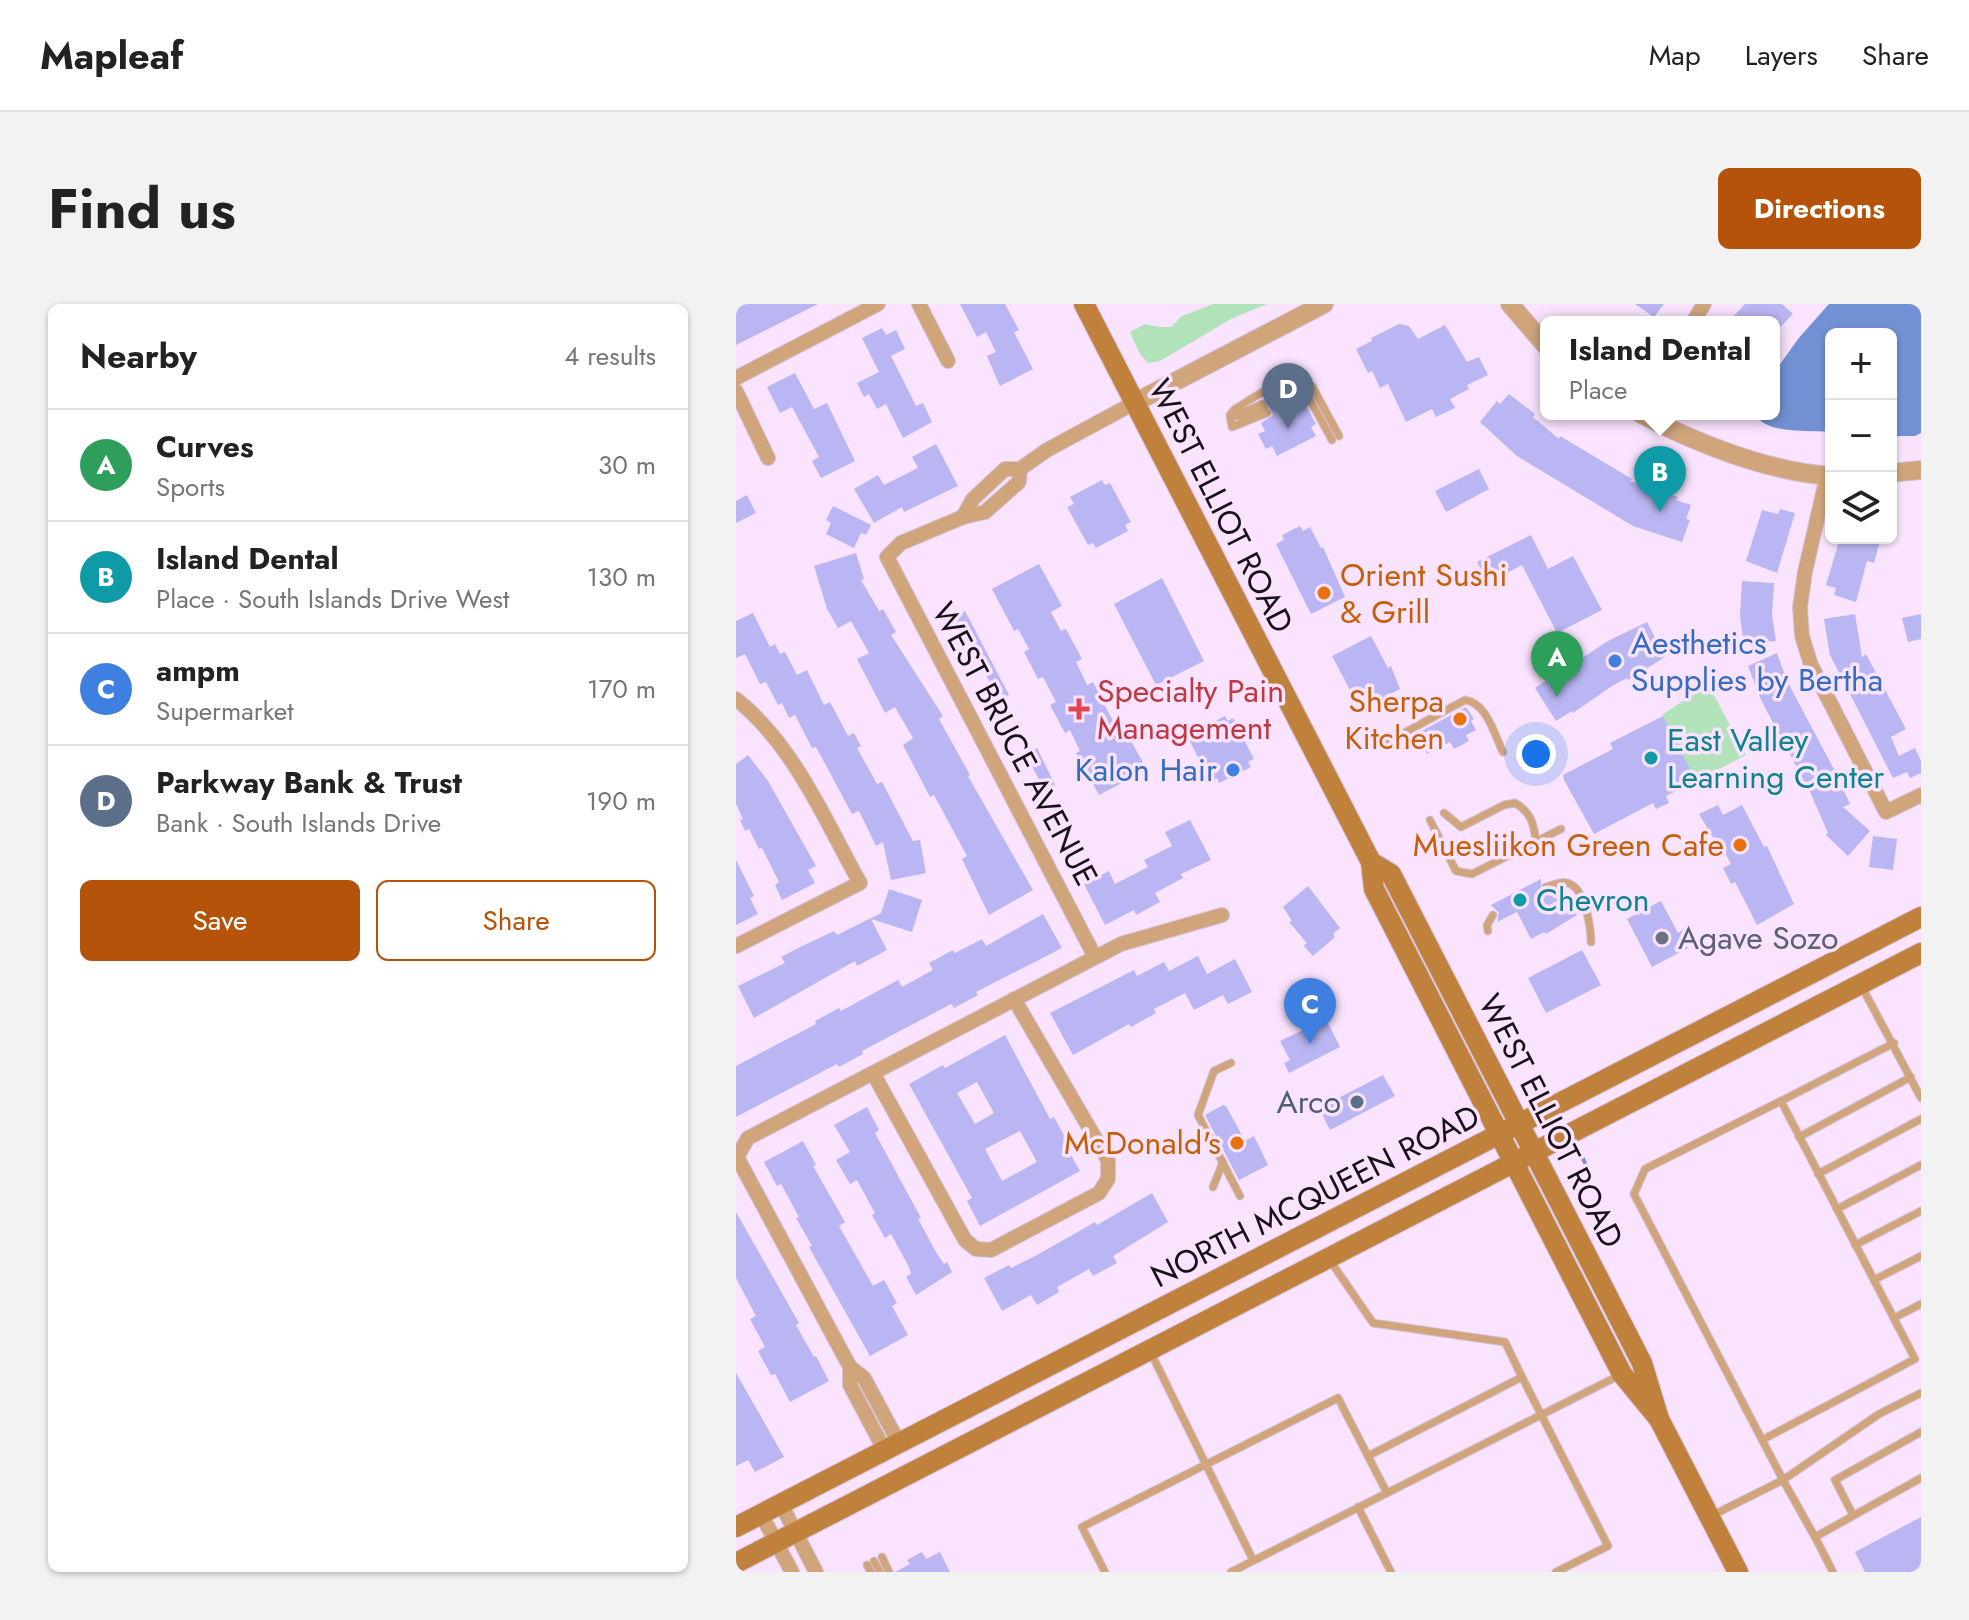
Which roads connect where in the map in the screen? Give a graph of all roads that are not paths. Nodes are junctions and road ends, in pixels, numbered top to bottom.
1 (878, 304) edge
2 (919, 304) edge
3 (1084, 304) edge
4 (1324, 304) edge
5 (1510, 304) edge
6 (1540, 339) edge
7 (948, 361) dead end
8 (736, 378) edge
9 (736, 391) edge
10 (1280, 400) dead end
11 (1134, 403) junction
12 (1264, 408) dead end
13 (1652, 420) edge
14 (768, 458) dead end
15 (1020, 469) junction
16 (1921, 470) edge
17 (1897, 472) edge
18 (1825, 475) edge
19 (981, 492) junction
20 (1825, 492) edge
21 (994, 505) junction
22 (963, 517) junction
23 (736, 699) edge
24 (1389, 741) dead end
25 (1503, 752) dead end
26 (1921, 795) edge
27 (1444, 813) dead end
28 (1430, 820) dead end
29 (1561, 829) dead end
30 (1536, 842) junction
31 (1371, 862) junction
32 (1546, 887) dead end
33 (1222, 915) dead end
34 (1493, 915) dead end
35 (1921, 917) edge
36 (1488, 931) dead end
37 (1591, 942) dead end
38 (736, 946) edge
39 (1921, 953) edge
40 (1095, 957) junction
41 (1838, 960) junction
42 (1860, 985) junction
43 (1014, 999) junction
44 (1894, 1043) junction
45 (1231, 1063) dead end
46 (873, 1073) junction
47 (1911, 1077) junction
48 (1921, 1098) edge
49 (1781, 1101) junction
50 (1921, 1119) edge
51 (1520, 1124) junction
52 (1500, 1135) junction
53 (1799, 1137) junction
54 (1535, 1152) junction
55 (737, 1157) edge
56 (1223, 1162) junction
57 (1515, 1163) junction
58 (1921, 1165) edge
59 (1818, 1174) junction
60 (1213, 1187) dead end
61 (1240, 1196) dead end
62 (1837, 1209) junction
63 (1921, 1211) edge
64 (1855, 1245) junction
65 (1921, 1256) edge
66 (1328, 1259) junction
67 (1874, 1280) junction
68 (1921, 1304) edge
69 (1894, 1318) junction
70 (1136, 1322) junction
71 (1150, 1350) junction
72 (1918, 1357) edge
73 (850, 1367) junction
74 (1622, 1374) junction
75 (1522, 1377) junction
76 (870, 1389) junction
77 (1921, 1393) edge
78 (856, 1396) junction
79 (1542, 1416) junction
80 (1659, 1419) junction
81 (1921, 1432) edge
82 (1762, 1440) junction
83 (892, 1447) junction
84 (1368, 1456) junction
85 (1204, 1465) junction
86 (1921, 1478) edge
87 (1783, 1480) junction
88 (1387, 1493) junction
89 (781, 1504) junction
90 (1358, 1507) junction
91 (761, 1514) junction
92 (1853, 1515) junction
93 (1710, 1516) junction
94 (736, 1527) edge
95 (796, 1532) junction
96 (1815, 1537) junction
97 (776, 1543) junction
98 (1253, 1560) junction
99 (736, 1563) edge
100 (873, 1564) edge
101 (792, 1572) edge
102 (816, 1572) edge
103 (880, 1572) edge
104 (889, 1572) edge
105 (1105, 1572) edge
106 (1231, 1572) edge
107 (1391, 1572) edge
108 (1556, 1572) edge
109 (1738, 1572) edge
110 (1833, 1572) edge

1 - 8 street
2 - 7 street
3 - 11 main road, WEST ELLIOT ROAD
4 - 11 street
5 - 6 street
9 - 14 street
10 - 12 lane
11 - 15 street
11 - 31 main road, WEST ELLIOT ROAD
13 - 18 street
15 - 19 street
15 - 21 street
16 - 17 street
19 - 21 street
19 - 22 street
20 - 26 street
21 - 22 street
22 - 40 street, WEST BRUCE AVENUE
23 - 38 street
24 - 25 lane
27 - 30 lane
28 - 30 lane
29 - 30 lane
31 - 51 main road, WEST ELLIOT ROAD
31 - 52 main road, WEST ELLIOT ROAD
32 - 37 lane
33 - 40 street
34 - 36 lane
35 - 41 main road, NORTH MCQUEEN ROAD
39 - 42 main road, NORTH MCQUEEN ROAD
40 - 43 street
41 - 42 main road
41 - 51 main road, NORTH MCQUEEN ROAD
42 - 44 lane
42 - 54 main road, NORTH MCQUEEN ROAD
43 - 46 street
43 - 46 street
44 - 47 lane
44 - 49 lane
45 - 56 lane
46 - 55 street
47 - 48 lane
47 - 53 lane
49 - 53 lane
49 - 82 lane
50 - 59 lane
51 - 52 main road, NORTH MCQUEEN ROAD
51 - 54 main road, WEST ELLIOT ROAD
52 - 57 main road, WEST ELLIOT ROAD
52 - 70 main road, NORTH MCQUEEN ROAD
53 - 59 lane
54 - 57 main road, NORTH MCQUEEN ROAD
54 - 80 main road, WEST ELLIOT ROAD
55 - 73 street
56 - 60 lane
56 - 61 lane
57 - 66 main road, NORTH MCQUEEN ROAD
57 - 74 main road, WEST ELLIOT ROAD
58 - 62 lane
59 - 62 lane
62 - 64 lane
63 - 64 lane
64 - 67 lane
65 - 67 lane
66 - 71 main road, NORTH MCQUEEN ROAD
66 - 75 lane
67 - 69 lane
68 - 69 lane
69 - 72 lane
70 - 71 main road
70 - 83 main road, NORTH MCQUEEN ROAD
71 - 85 lane
71 - 95 main road, NORTH MCQUEEN ROAD
72 - 82 lane
73 - 76 street
73 - 78 street
74 - 79 lane
74 - 80 main road, WEST ELLIOT ROAD
75 - 79 lane
75 - 84 lane
76 - 78 street
76 - 83 street
77 - 87 lane
78 - 83 street
79 - 88 lane
79 - 108 lane
80 - 93 main road, WEST ELLIOT ROAD
81 - 92 lane
82 - 87 lane
83 - 89 main road, NORTH MCQUEEN ROAD
84 - 85 lane
84 - 88 lane
85 - 98 lane
85 - 105 lane
86 - 92 lane
87 - 93 lane
87 - 96 lane
88 - 90 lane
89 - 91 main road, NORTH MCQUEEN ROAD
89 - 95 street
90 - 98 lane
90 - 107 lane
91 - 94 main road, NORTH MCQUEEN ROAD
91 - 97 street
92 - 96 lane
93 - 109 main road, WEST ELLIOT ROAD
95 - 97 main road, NORTH MCQUEEN ROAD
95 - 102 street
96 - 110 lane
97 - 99 main road, NORTH MCQUEEN ROAD
97 - 101 street
98 - 106 lane
100 - 103 lane
100 - 104 lane

